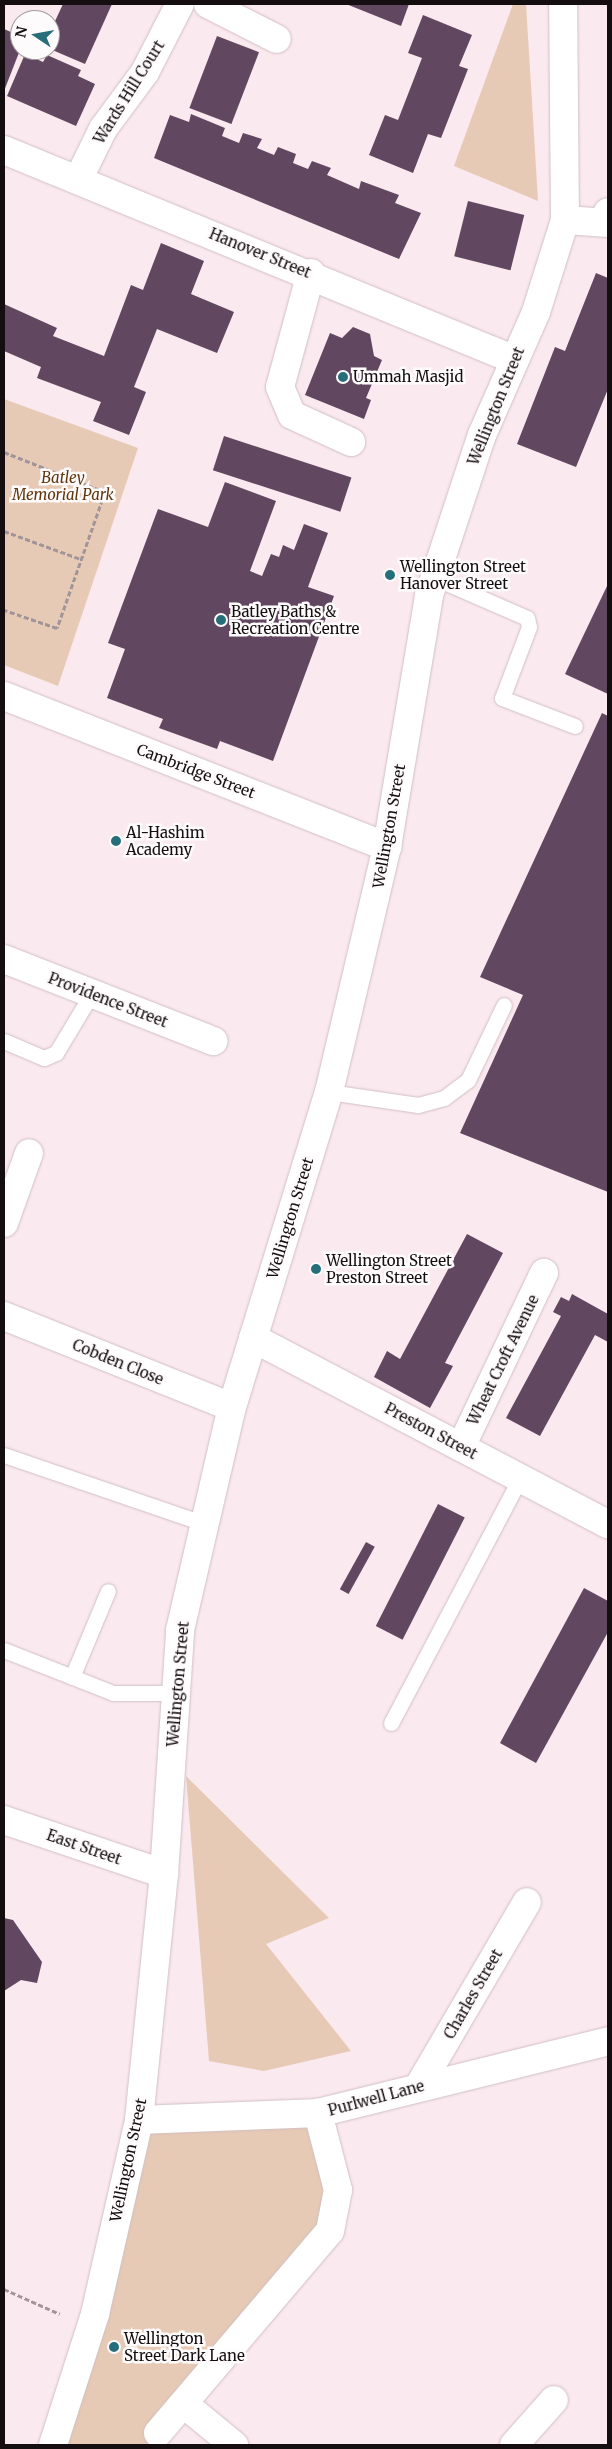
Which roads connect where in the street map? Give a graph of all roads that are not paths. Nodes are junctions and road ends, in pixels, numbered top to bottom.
1 (180, 4) edge
2 (208, 4) edge
3 (563, 4) edge
4 (277, 39) dead end
5 (4, 150) edge
6 (78, 180) junction
7 (606, 219) edge
8 (565, 220) junction
9 (311, 273) junction
10 (515, 360) junction
11 (351, 442) dead end
12 (435, 578) junction
13 (4, 696) edge
14 (575, 726) dead end
15 (388, 847) junction
16 (4, 959) edge
17 (92, 994) junction
18 (504, 1005) dead end
19 (4, 1041) edge
20 (213, 1041) dead end
21 (329, 1092) junction
22 (29, 1154) dead end
23 (4, 1223) edge
24 (544, 1273) dead end
25 (4, 1316) edge
26 (253, 1338) junction
27 (232, 1407) junction
28 (461, 1446) junction
29 (4, 1455) edge
30 (520, 1478) junction
31 (205, 1524) junction
32 (608, 1524) edge
33 (108, 1591) dead end
34 (4, 1650) edge
35 (72, 1677) junction
36 (176, 1693) junction
37 (391, 1724) dead end
38 (4, 1820) edge
39 (164, 1874) junction
40 (527, 1902) dead end
41 (608, 2041) edge
42 (419, 2086) junction
43 (318, 2113) junction
44 (139, 2120) junction
45 (554, 2400) dead end
46 (184, 2404) junction
47 (158, 2433) dead end
48 (52, 2445) edge
49 (234, 2445) edge
50 (514, 2445) edge

1 - 6 street, Wards Hill Court
2 - 4 street
3 - 8 street, Wellington Street
5 - 6 street, Hanover Street
6 - 9 street, Hanover Street
7 - 8 street
8 - 10 street, Wellington Street
9 - 10 street, Hanover Street
9 - 11 street
10 - 12 street, Wellington Street
12 - 14 lane
12 - 15 street, Wellington Street
13 - 15 street, Cambridge Street
15 - 21 street, Wellington Street
16 - 17 street, Providence Street
17 - 19 lane
17 - 20 street, Providence Street
18 - 21 lane
21 - 26 street, Wellington Street
22 - 23 street
24 - 28 street, Wheat Croft Avenue
25 - 27 street, Cobden Close
26 - 27 street, Wellington Street
26 - 28 street, Preston Street
27 - 31 street, Wellington Street
28 - 30 street, Preston Street
29 - 31 lane
30 - 32 street, Preston Street
30 - 37 lane
31 - 36 street, Wellington Street
33 - 35 lane
34 - 35 lane
35 - 36 lane
36 - 39 street, Wellington Street
38 - 39 street, East Street
39 - 44 street, Wellington Street
40 - 42 street, Charles Street
41 - 42 street, Purlwell Lane
42 - 43 street, Purlwell Lane
43 - 44 street, Purlwell Lane
43 - 46 street
44 - 48 street, Wellington Street
45 - 50 street
46 - 47 street
46 - 49 street

